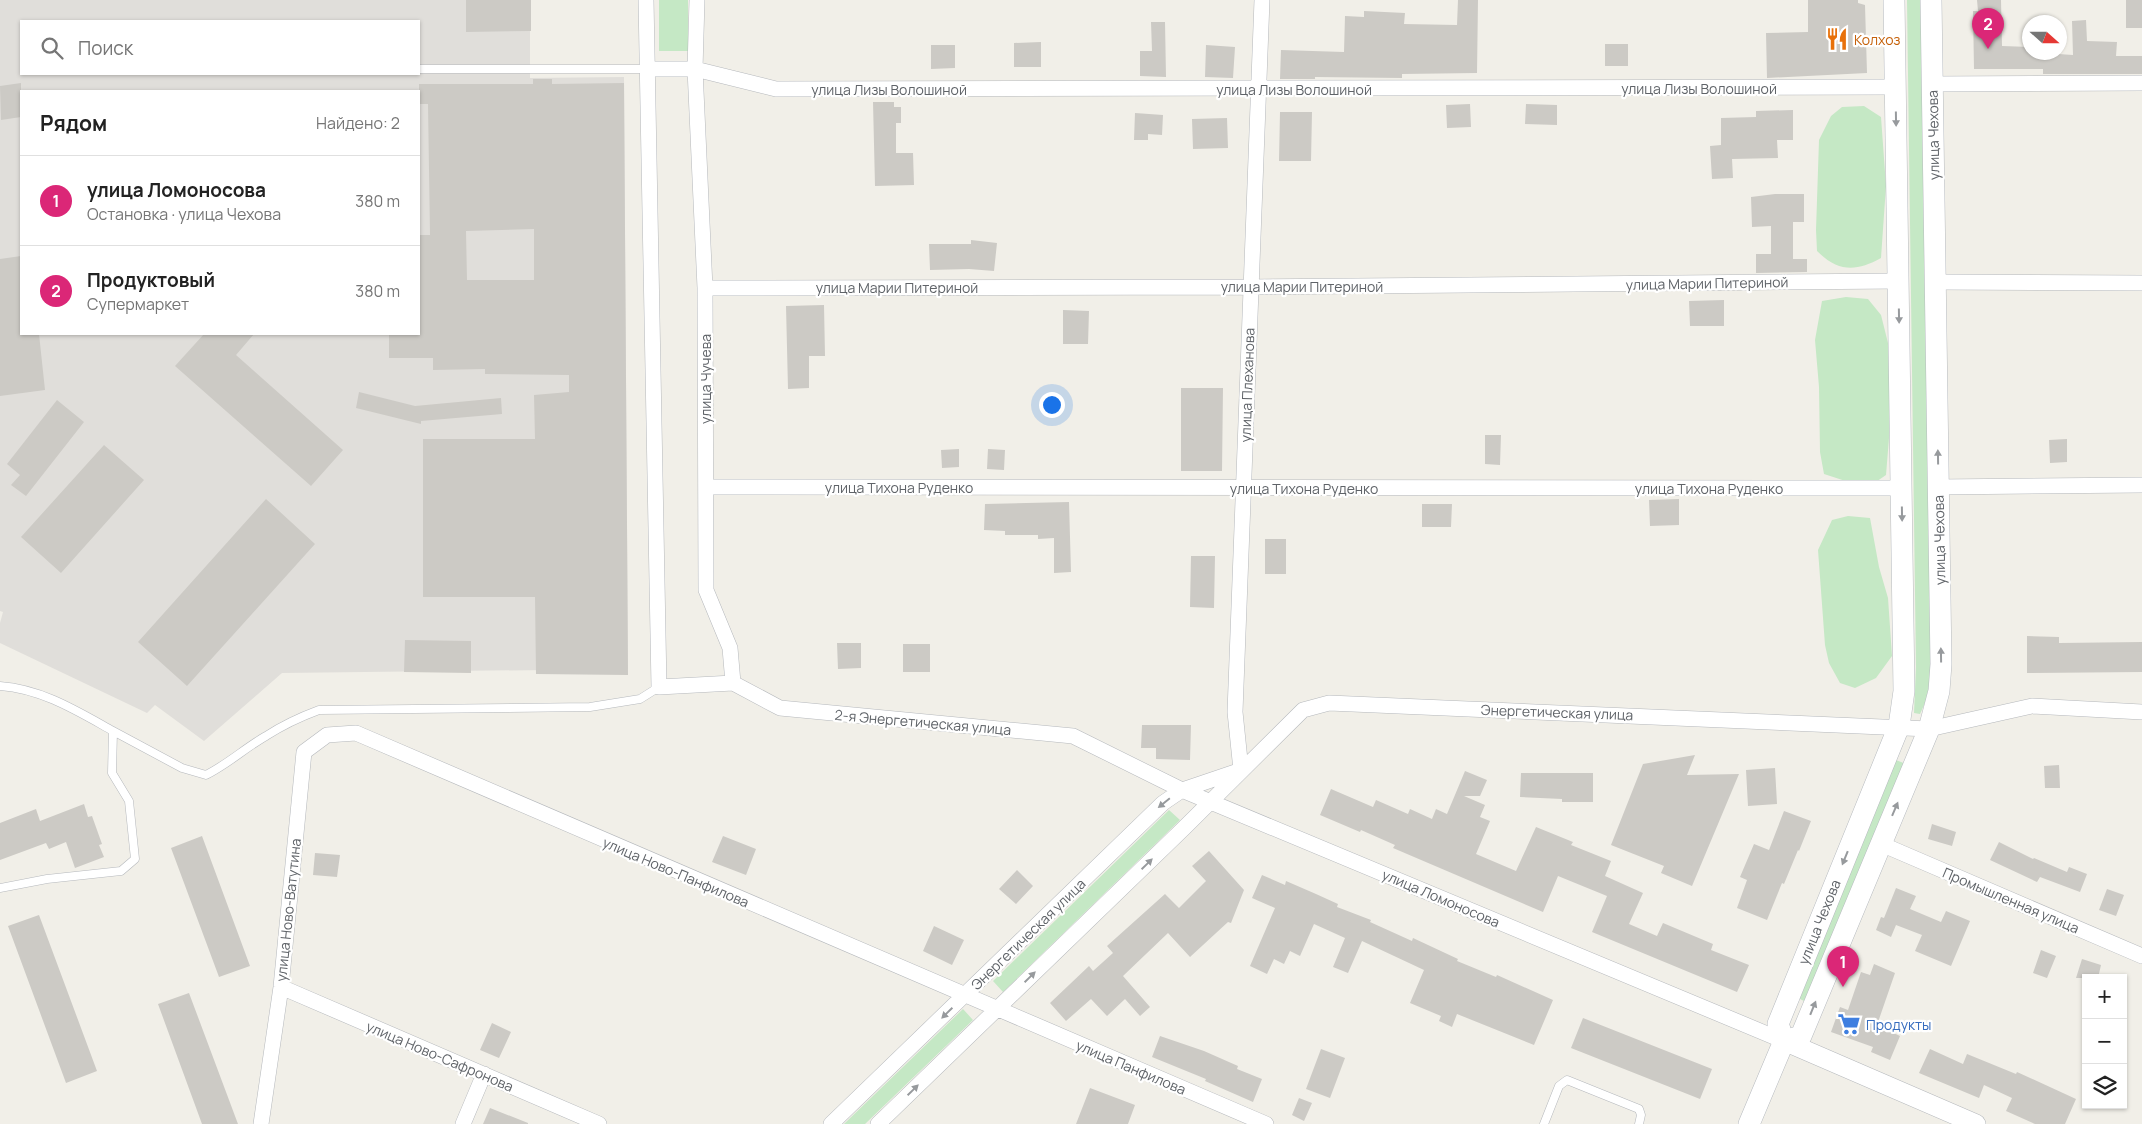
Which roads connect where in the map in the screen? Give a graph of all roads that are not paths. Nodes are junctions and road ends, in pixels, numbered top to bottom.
1 (646, 0) edge
2 (697, 0) edge
3 (1262, 0) edge
4 (1894, 0) edge
5 (1931, 0) edge
6 (420, 69) edge
7 (646, 69) junction
8 (695, 69) junction
9 (2142, 83) edge
10 (1932, 84) junction
11 (1896, 87) junction
12 (1258, 90) junction
13 (1899, 281) junction
14 (1935, 282) junction
15 (2142, 283) edge
16 (1251, 287) junction
17 (705, 288) junction
18 (2142, 485) edge
19 (706, 487) junction
20 (1938, 487) junction
21 (1244, 488) junction
22 (1902, 488) junction
23 (733, 683) junction
24 (0, 686) edge
25 (659, 687) junction
26 (2142, 712) edge
27 (1898, 726) junction
28 (1929, 729) junction
29 (113, 731) junction
30 (356, 733) joint
31 (1240, 770) junction
32 (1182, 790) junction
33 (1211, 801) junction
34 (1880, 844) junction
35 (0, 888) edge
36 (2142, 956) edge
37 (281, 987) junction
38 (964, 996) junction
39 (997, 1010) junction
40 (1784, 1042) junction
41 (484, 1074) junction
42 (261, 1124) edge
43 (463, 1124) edge
44 (599, 1124) edge
45 (832, 1124) edge
46 (878, 1124) edge
47 (1266, 1124) edge
48 (1544, 1124) edge
49 (1639, 1124) edge
50 (1749, 1124) edge
51 (1976, 1124) edge

1 - 7 street
2 - 8 street, улица Чучева
3 - 12 street, улица Плеханова
4 - 11 main road, улица Чехова
5 - 10 main road, улица Чехова
6 - 7 lane
7 - 8 street
7 - 25 street
8 - 12 street, улица Лизы Волошиной
8 - 17 street, улица Чучева
9 - 10 street
10 - 14 main road, улица Чехова
11 - 12 street, улица Лизы Волошиной
11 -> 13 main road, улица Чехова
12 - 16 street, улица Плеханова
13 - 16 street, улица Марии Питериной
13 -> 22 main road, улица Чехова
14 - 15 street
20 -> 14 main road, улица Чехова
16 - 17 street, улица Марии Питериной
16 - 21 street, улица Плеханова
17 - 19 street, улица Чучева
18 - 20 street
19 - 21 street, улица Тихона Руденко
19 - 23 street, улица Чучева
28 -> 20 main road, улица Чехова
21 - 22 street, улица Тихона Руденко
21 - 31 street, улица Плеханова
22 -> 27 main road, улица Чехова
23 - 25 street
23 - 32 street, 2-я Энергетическая улица
24 - 29 lane
25 - 29 lane
26 - 28 street
27 - 28 street, Энергетическая улица
27 - 31 street, Энергетическая улица
27 -> 40 main road, улица Чехова
34 -> 28 main road, улица Чехова
29 - 35 lane
30 - 37 street, улица Ново-Ватутина
30 - 38 street, улица Ново-Панфилова
31 - 32 street, Энергетическая улица
31 - 33 street, Энергетическая улица
32 - 33 street, улица Ломоносова
32 -> 38 street, Энергетическая улица
39 -> 33 street, Энергетическая улица
33 - 40 street, улица Ломоносова
34 - 36 street, Промышленная улица
40 -> 34 main road, улица Чехова
37 - 41 street, улица Ново-Сафронова
37 - 42 street, улица Ново-Ватутина
38 - 39 street, улица Ново-Панфилова
38 -> 45 street, Энергетическая улица
46 -> 39 street, Энергетическая улица
39 - 47 street, улица Панфилова
40 - 50 main road
40 - 51 street, улица Ломоносова
41 - 43 street
41 - 44 street, улица Ново-Сафронова
48 - 49 lane

